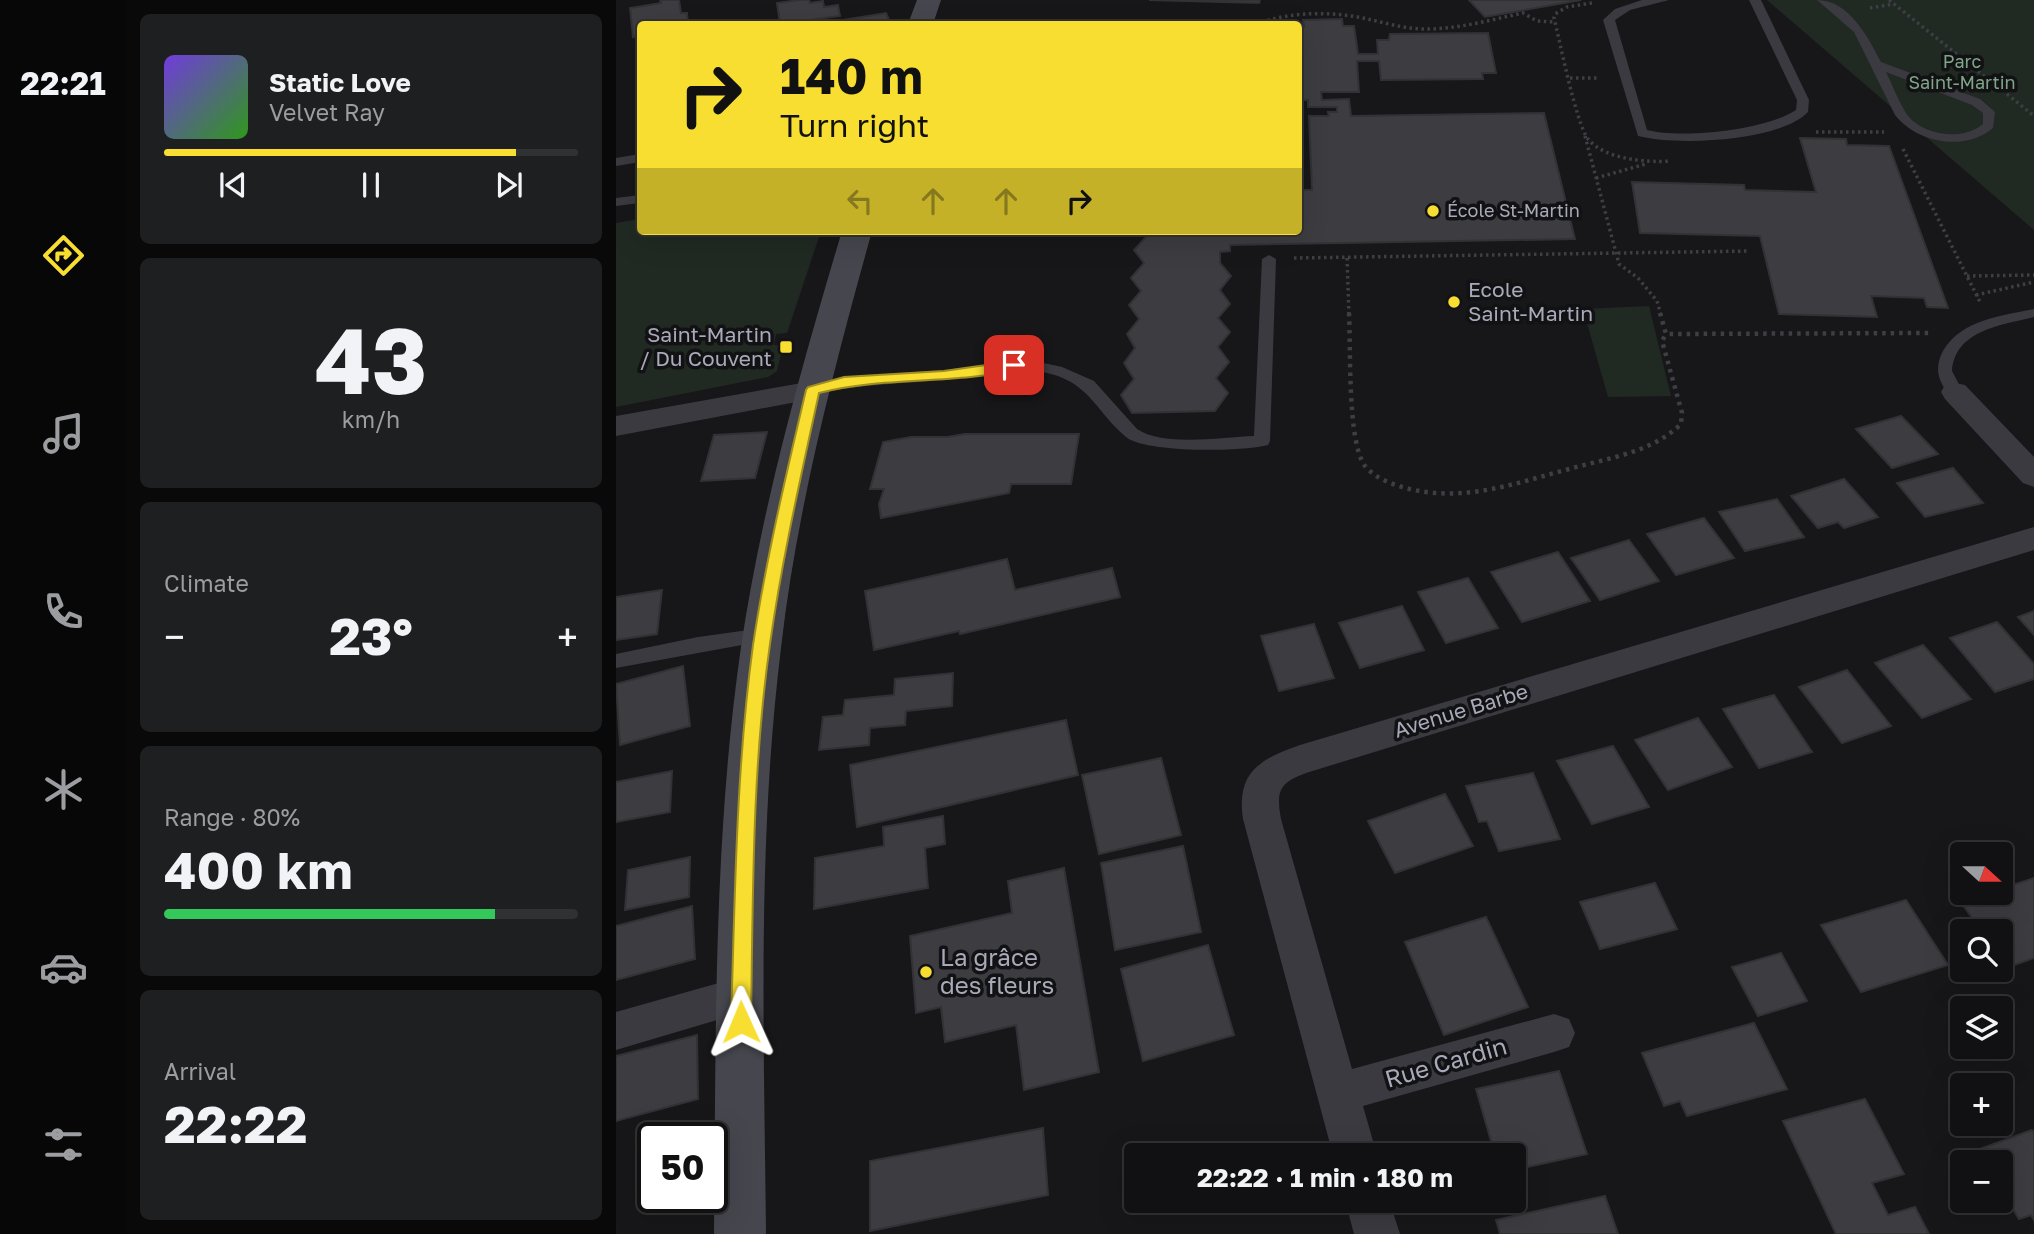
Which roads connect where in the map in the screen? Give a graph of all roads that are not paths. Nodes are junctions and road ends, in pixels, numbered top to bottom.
1 (929, 0) edge
2 (1663, 0) edge
3 (1755, 0) edge
4 (1823, 0) edge
5 (922, 21) edge
6 (1876, 64) junction
7 (637, 158) edge
8 (616, 162) edge
9 (637, 199) edge
10 (616, 202) edge
11 (856, 235) edge
12 (1269, 258) road end
13 (2034, 313) edge
14 (813, 390) junction
15 (1955, 392) joint
16 (616, 426) edge
17 (2034, 476) edge
18 (2034, 538) edge
19 (763, 635) junction
20 (616, 661) edge
21 (740, 996) junction
22 (616, 1031) edge
23 (1554, 1033) dead end
24 (1338, 1093) junction
25 (1352, 1143) edge
26 (1371, 1213) edge
27 (740, 1234) edge
28 (1377, 1234) edge

1 - 5 main road
2 - 3 lane
4 - 6 lane
6 - 6 lane
7 - 8 lane
9 - 10 lane
11 - 14 main road
12 - 14 lane
13 - 15 lane
14 - 16 street
14 - 19 main road
15 - 17 street
18 - 24 street, Avenue Barbe
19 - 20 lane
19 - 21 main road
21 - 22 street
21 - 27 main road
23 - 24 street, Rue Cardin
24 - 25 street, Avenue Barbe
26 - 28 street

